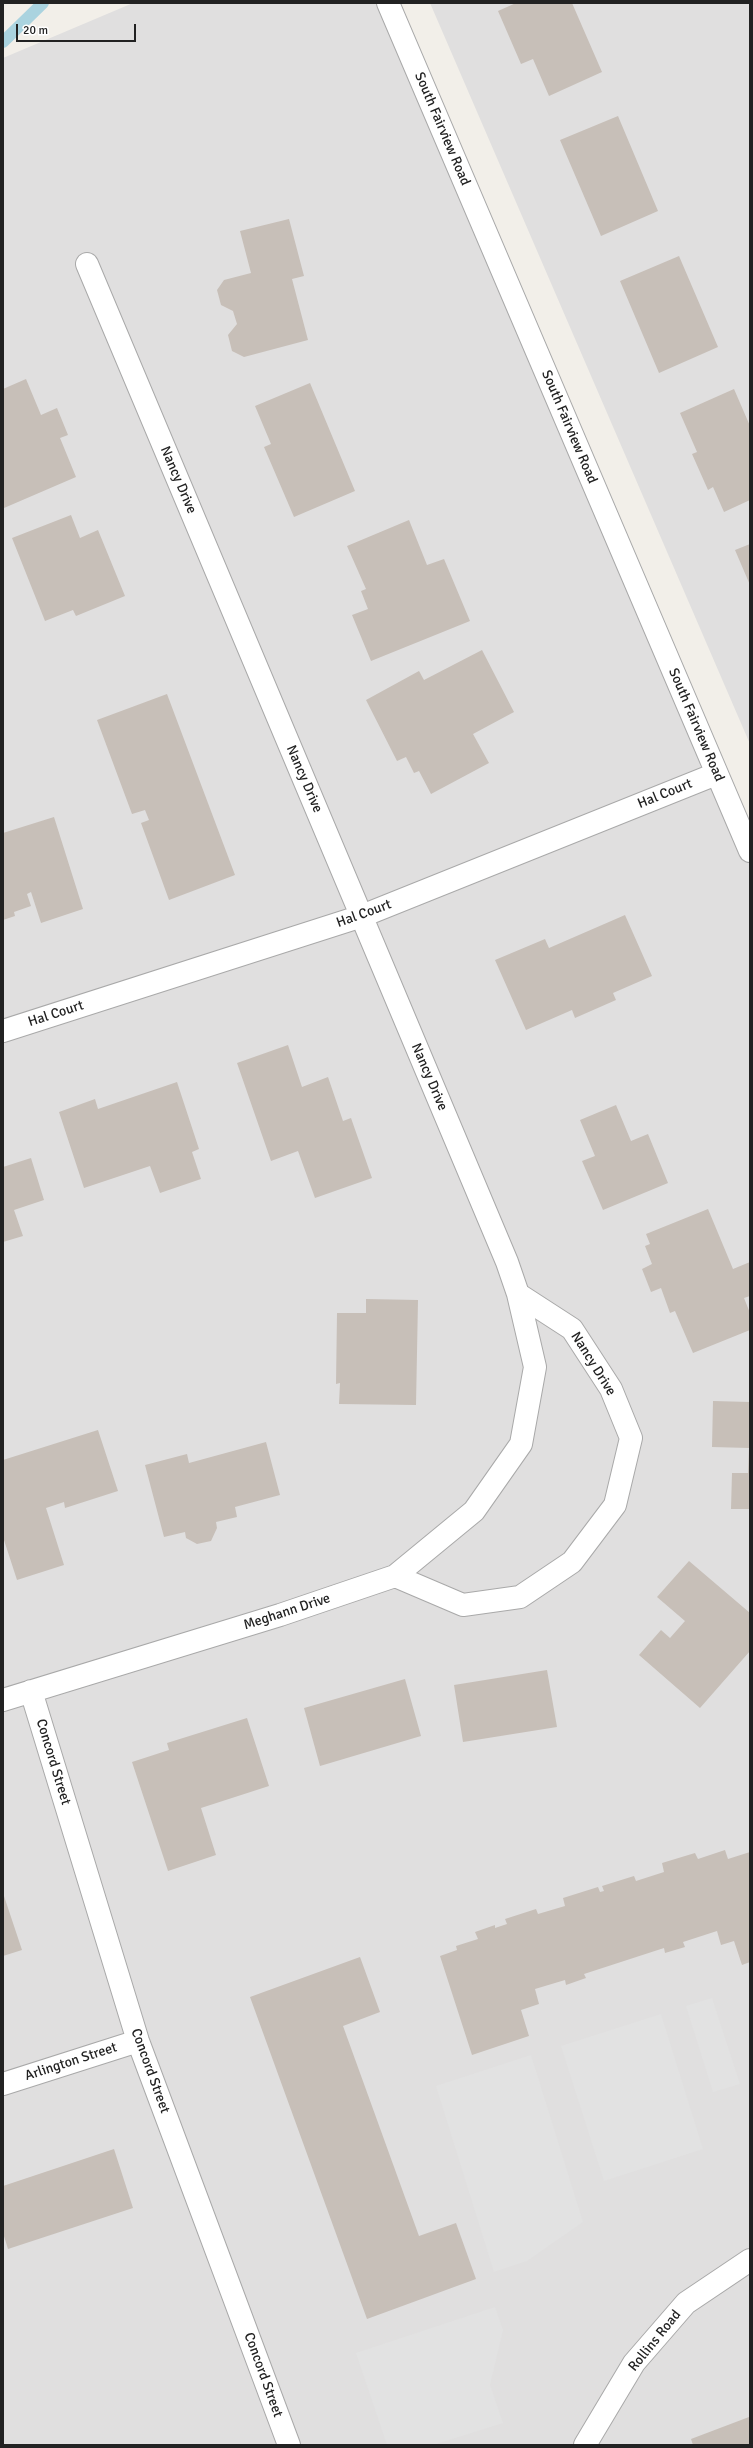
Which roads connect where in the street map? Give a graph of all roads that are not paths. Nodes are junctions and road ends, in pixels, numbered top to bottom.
1 (388, 3) edge
2 (87, 264) dead end
3 (716, 774) junction
4 (750, 851) edge
5 (362, 916) junction
6 (3, 1031) edge
7 (518, 1294) junction
8 (521, 1444) joint
9 (396, 1576) junction
10 (31, 1691) junction
11 (3, 1700) edge
12 (138, 2041) junction
13 (3, 2084) edge
14 (750, 2260) edge
15 (288, 2445) edge
16 (585, 2445) edge

1 - 3 street, South Fairview Road
2 - 5 street, Nancy Drive
3 - 4 street, South Fairview Road
3 - 5 street, Hal Court
5 - 6 street, Hal Court
5 - 7 street, Nancy Drive
7 - 8 street, Nancy Drive
7 - 9 street, Nancy Drive
8 - 9 street, Meghann Drive
9 - 10 street, Meghann Drive
10 - 11 street, Meghann Drive
10 - 12 street, Concord Street
12 - 13 street, Arlington Street
12 - 15 street, Concord Street
14 - 16 street, Rollins Road

